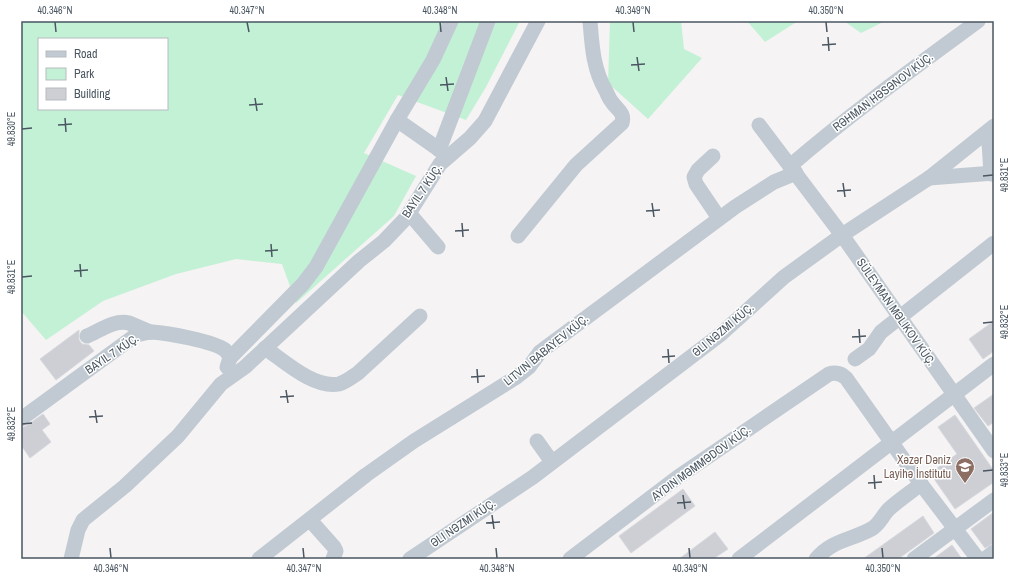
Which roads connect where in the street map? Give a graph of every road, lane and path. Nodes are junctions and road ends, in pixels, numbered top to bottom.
1 (451, 21) edge
2 (488, 21) edge
3 (538, 21) edge
4 (590, 21) edge
5 (978, 21) edge
6 (397, 120) junction
7 (759, 125) dead end
8 (994, 126) edge
9 (994, 138) edge
10 (444, 153) junction
11 (713, 156) dead end
12 (793, 169) junction
13 (992, 173) edge
14 (929, 178) junction
15 (409, 213) junction
16 (719, 218) junction
17 (842, 235) junction
18 (518, 236) dead end
19 (994, 243) edge
20 (438, 247) dead end
21 (420, 316) dead end
22 (899, 317) junction
23 (150, 332) junction
24 (87, 336) dead end
25 (265, 348) junction
26 (230, 358) junction
27 (856, 359) dead end
28 (994, 364) edge
29 (221, 384) junction
30 (954, 395) junction
31 (21, 419) edge
32 (537, 441) dead end
33 (892, 442) junction
34 (994, 452) edge
35 (552, 462) junction
36 (921, 484) junction
37 (994, 500) edge
38 (310, 520) junction
39 (955, 529) junction
40 (994, 552) edge
41 (71, 559) edge
42 (259, 559) edge
43 (333, 559) edge
44 (410, 559) edge
45 (570, 559) edge
46 (739, 559) edge
47 (816, 559) edge
48 (914, 559) edge
49 (978, 559) edge
50 (985, 559) edge

1 - 6 street
2 - 10 street
3 - 10 street
4 - 18 street
5 - 12 street, RƏHMAN HƏSƏNOV KÜÇ.
6 - 10 street
6 - 26 street
7 - 12 street, SÜLEYMAN MƏLIKOV KÜÇ.
8 - 14 street, ƏLI NƏZMI KÜÇ.
9 - 13 street
10 - 15 street
11 - 16 street
12 - 16 street, LITVIN BABAYEV KÜÇ.
12 - 17 street, SÜLEYMAN MƏLIKOV KÜÇ.
13 - 14 street
14 - 17 street, ƏLI NƏZMI KÜÇ.
15 - 20 street
15 - 25 street
16 - 38 street, LITVIN BABAYEV KÜÇ.
17 - 22 street, SÜLEYMAN MƏLIKOV KÜÇ.
17 - 35 street, ƏLI NƏZMI KÜÇ.
19 - 22 street
21 - 25 street
22 - 27 street
22 - 30 street, SÜLEYMAN MƏLIKOV KÜÇ.
23 - 24 street
23 - 26 street
23 - 31 street
25 - 29 street
26 - 29 street
28 - 30 street
29 - 41 street
30 - 33 street
30 - 34 street, SÜLEYMAN MƏLIKOV KÜÇ.
32 - 35 street
33 - 36 street
33 - 45 street
33 - 46 street
35 - 44 street, ƏLI NƏZMI KÜÇ.
36 - 39 street
36 - 47 street
37 - 39 street
38 - 42 street, LITVIN BABAYEV KÜÇ.
38 - 43 street
39 - 48 street
39 - 49 street
40 - 50 street

